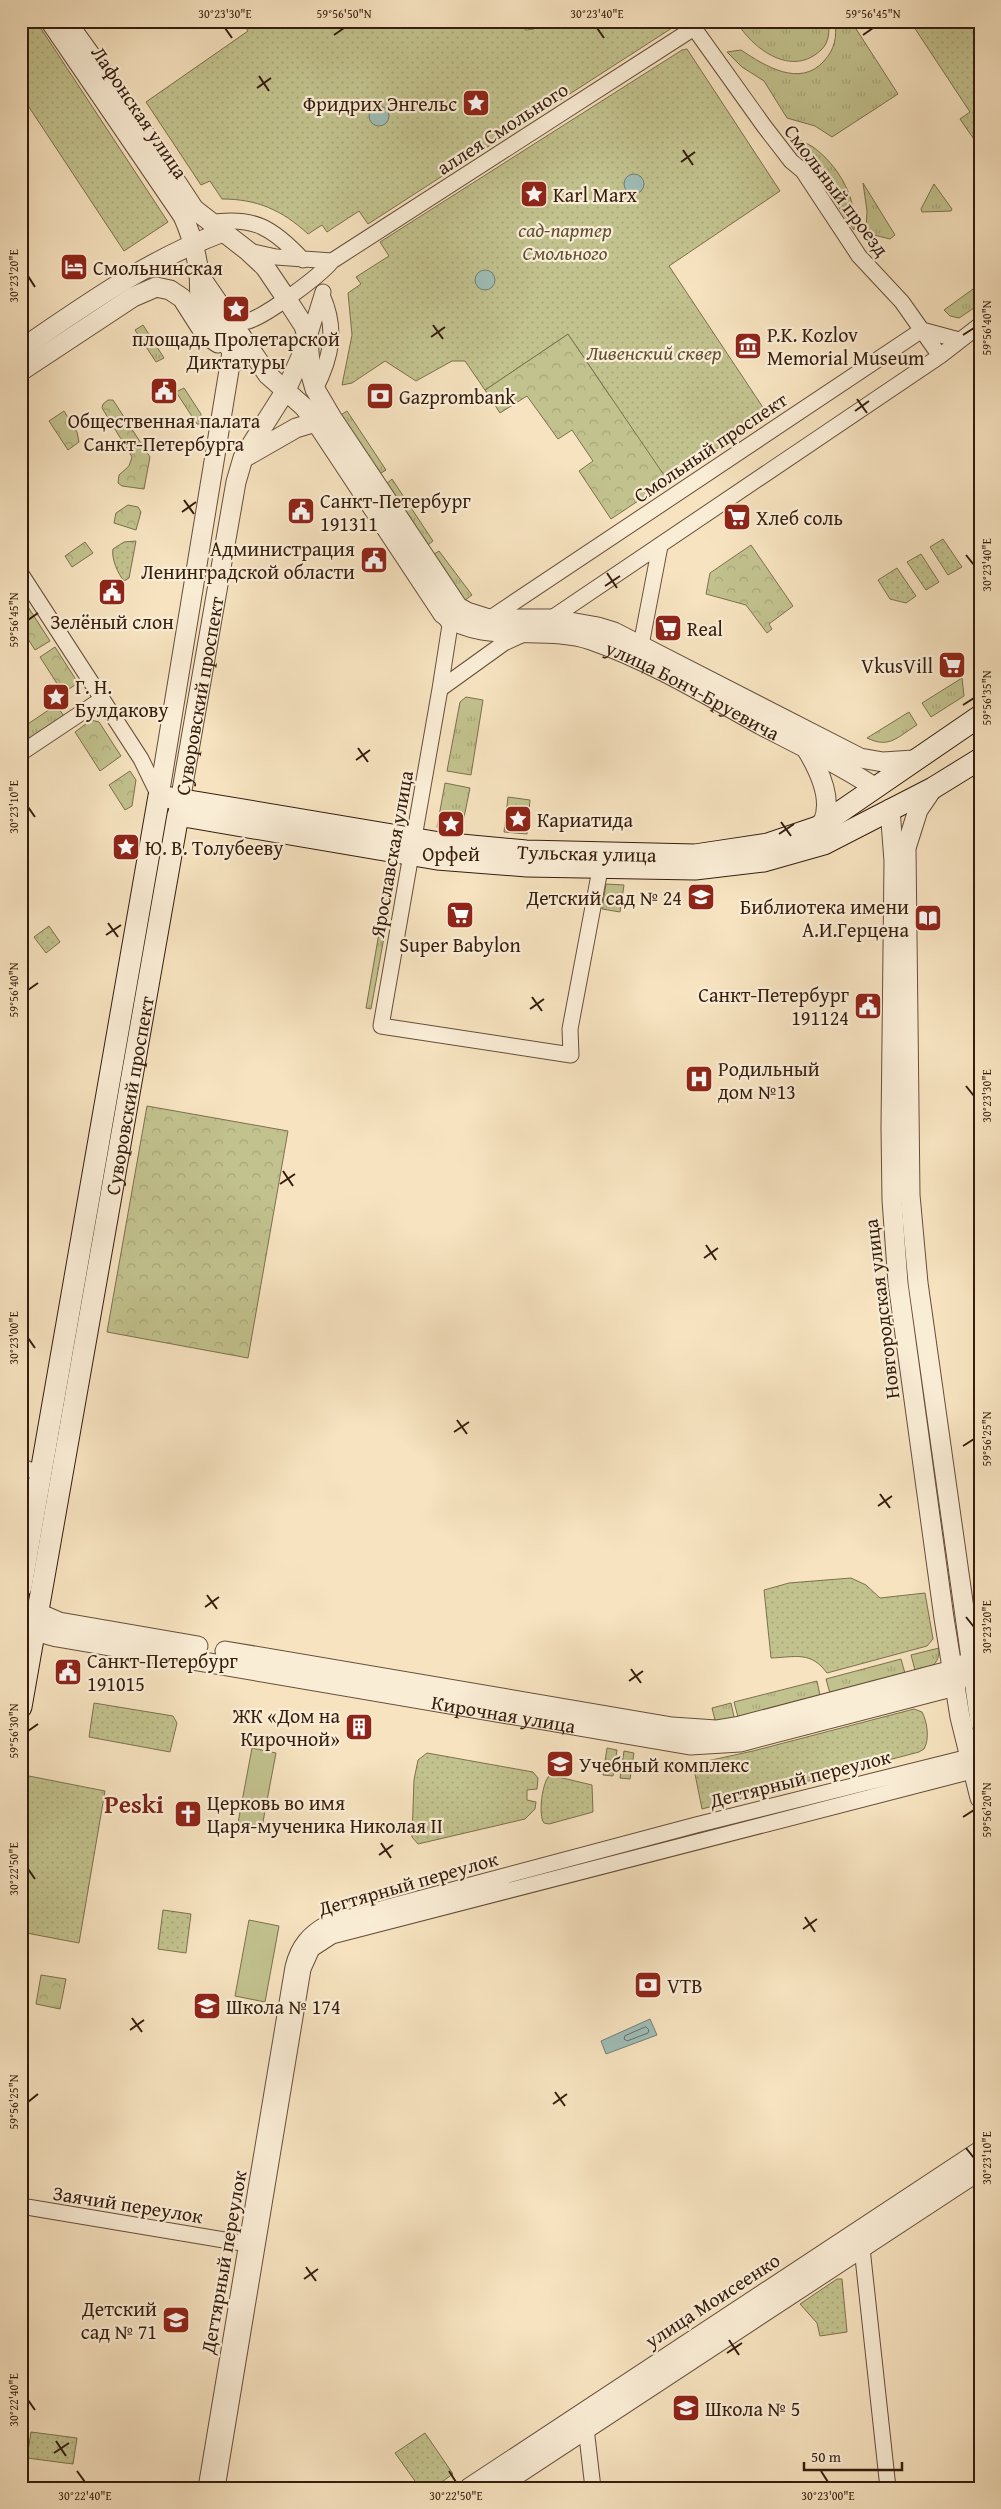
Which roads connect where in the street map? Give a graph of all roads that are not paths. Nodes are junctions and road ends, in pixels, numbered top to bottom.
1 (50, 21) edge
2 (66, 21) edge
3 (692, 25) edge
4 (216, 227) junction
5 (191, 237) junction
6 (248, 251) junction
7 (303, 260) junction
8 (332, 261) junction
9 (199, 275) junction
10 (322, 295) junction
11 (286, 298) junction
12 (229, 319) junction
13 (980, 325) edge
14 (922, 330) junction
15 (308, 340) junction
16 (959, 340) junction
17 (21, 349) edge
18 (232, 352) junction
19 (940, 356) junction
20 (21, 371) edge
21 (268, 375) junction
22 (286, 390) junction
23 (317, 393) junction
24 (316, 422) junction
25 (244, 458) junction
26 (660, 546) junction
27 (21, 574) edge
28 (443, 614) junction
29 (489, 618) junction
30 (553, 619) junction
31 (529, 632) junction
32 (641, 645) junction
33 (440, 689) junction
34 (102, 698) junction
35 (980, 716) edge
36 (808, 750) junction
37 (21, 753) edge
38 (980, 759) edge
39 (914, 760) junction
40 (874, 788) junction
41 (933, 788) junction
42 (159, 796) junction
43 (179, 807) junction
44 (890, 809) junction
45 (823, 822) junction
46 (412, 848) junction
47 (601, 860) junction
48 (21, 1465) edge
49 (42, 1472) junction
50 (21, 1587) edge
51 (29, 1619) edge
52 (975, 1654) edge
53 (954, 1678) junction
54 (21, 1707) edge
55 (980, 1722) edge
56 (975, 1763) edge
57 (980, 1798) edge
58 (980, 2151) edge
59 (980, 2170) edge
60 (21, 2206) edge
61 (861, 2238) junction
62 (252, 2245) junction
63 (580, 2426) junction
64 (206, 2488) edge
65 (217, 2488) edge
66 (469, 2488) edge
67 (496, 2488) edge
68 (583, 2488) edge
69 (593, 2488) edge
70 (888, 2488) edge

1 - 5 street, Лафонская улица
2 - 4 street, Лафонская улица
3 - 8 street, аллея Смольного
3 - 14 street, Смольный проезд
4 - 5 street
4 - 6 street
4 - 7 street
5 - 9 street
5 - 17 street
6 - 7 street
6 - 11 street
7 - 8 street
8 - 10 street
8 - 11 street
9 - 12 street
9 - 18 street
10 - 15 street
10 - 23 street
11 - 12 street
11 - 15 street
12 - 21 street
13 - 16 street
14 - 16 street
14 - 19 street, Смольный проезд
14 - 29 street, Смольный проспект
15 - 22 street
15 - 23 street
16 - 19 street
18 - 20 street
18 - 21 street
18 - 42 street, Суворовский проспект
19 - 26 street
21 - 22 street
22 - 24 street
22 - 25 street
23 - 29 street
24 - 25 street
24 - 28 street
25 - 43 street, Суворовский проспект
26 - 30 street
26 - 32 street
27 - 34 street
28 - 31 street, улица Бонч-Бруевича
28 - 33 street, Ярославская улица
29 - 30 street, улица Бонч-Бруевича
30 - 31 street
30 - 32 street, улица Бонч-Бруевича
31 - 33 street
31 - 36 street, улица Бонч-Бруевича
32 - 39 street, улица Бонч-Бруевича
33 - 46 street, Ярославская улица
34 - 37 street
34 - 42 street
35 - 39 main road, Тульская улица
36 - 40 street, улица Бонч-Бруевича
36 - 45 street
38 - 41 main road, Тульская улица
39 - 40 main road, Тульская улица
40 - 44 main road, улица Бонч-Бруевича
40 - 45 main road, Тульская улица
41 - 44 main road, Тульская улица
41 - 52 street, Новгородская улица
42 - 43 main road, Тульская улица
42 - 49 main road, Суворовский проспект
43 - 46 main road, Тульская улица
43 - 51 main road, Суворовский проспект
44 - 47 main road, Тульская улица
44 - 53 street, Новгородская улица
45 - 47 main road, Тульская улица
46 - 47 main road, Тульская улица
46 - 47 street, Ярославская улица
48 - 49 street
49 - 50 main road, Суворовский проспект
51 - 53 street, Кирочная улица
51 - 54 main road, Суворовский проспект
52 - 53 street, Кирочная улица
52 - 55 street, Новгородская улица
53 - 56 street, Новгородская улица
56 - 57 street, Новгородская улица
56 - 62 street, Дегтярный переулок
58 - 61 street, улица Моисеенко
59 - 61 street, улица Моисеенко
60 - 62 street, Заячий переулок
61 - 63 street, улица Моисеенко
61 - 70 street
62 - 64 street, Дегтярный переулок
62 - 65 street, Дегтярный переулок
63 - 66 street, улица Моисеенко
63 - 67 street, улица Моисеенко
63 - 68 street
63 - 69 street

